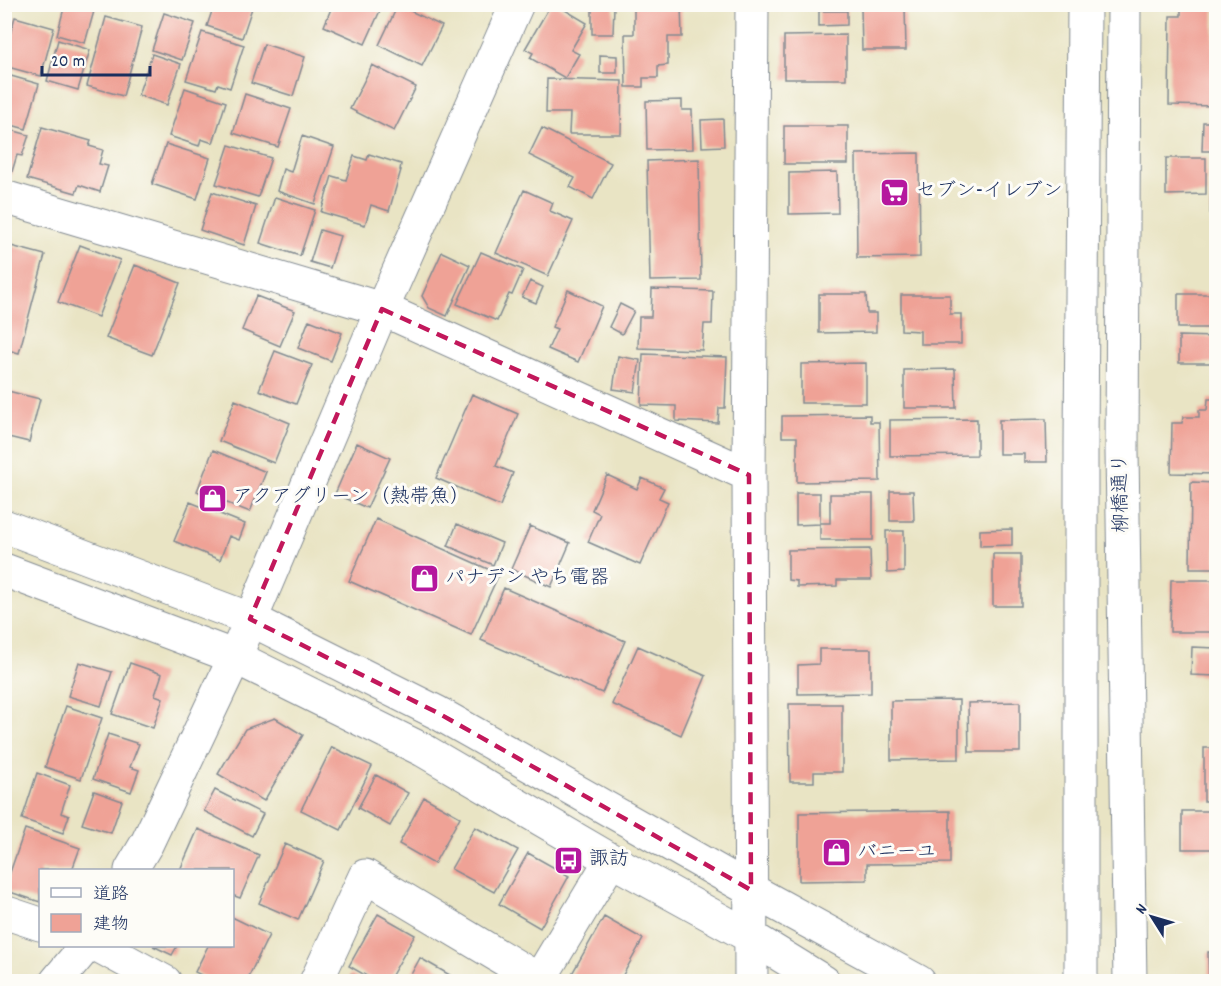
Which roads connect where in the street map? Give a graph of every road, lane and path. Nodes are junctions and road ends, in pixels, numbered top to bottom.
1 (517, 4) edge
2 (752, 4) edge
3 (1084, 4) edge
4 (1124, 4) edge
5 (4, 197) edge
6 (382, 309) junction
7 (749, 475) junction
8 (4, 526) edge
9 (4, 570) edge
10 (250, 619) junction
11 (235, 657) junction
12 (611, 860) junction
13 (132, 869) edge
14 (751, 890) junction
15 (4, 912) edge
16 (39, 924) edge
17 (751, 937) junction
18 (84, 947) edge
19 (103, 947) edge
20 (57, 981) edge
21 (165, 981) edge
22 (316, 981) edge
23 (751, 981) edge
24 (824, 981) edge
25 (919, 981) edge
26 (1082, 981) edge
27 (1130, 981) edge

1 - 6 street
2 - 7 street
3 - 26 street, 柳橋通り
4 - 27 street, 柳橋通り
5 - 6 street
6 - 7 street
6 - 10 street
7 - 14 street
8 - 10 street
9 - 11 street
10 - 11 street
10 - 14 street
11 - 12 street
11 - 13 street
12 - 17 street
12 - 22 street
14 - 17 street
14 - 25 street
15 - 16 street
17 - 23 street
17 - 24 street
18 - 20 street
19 - 21 street

